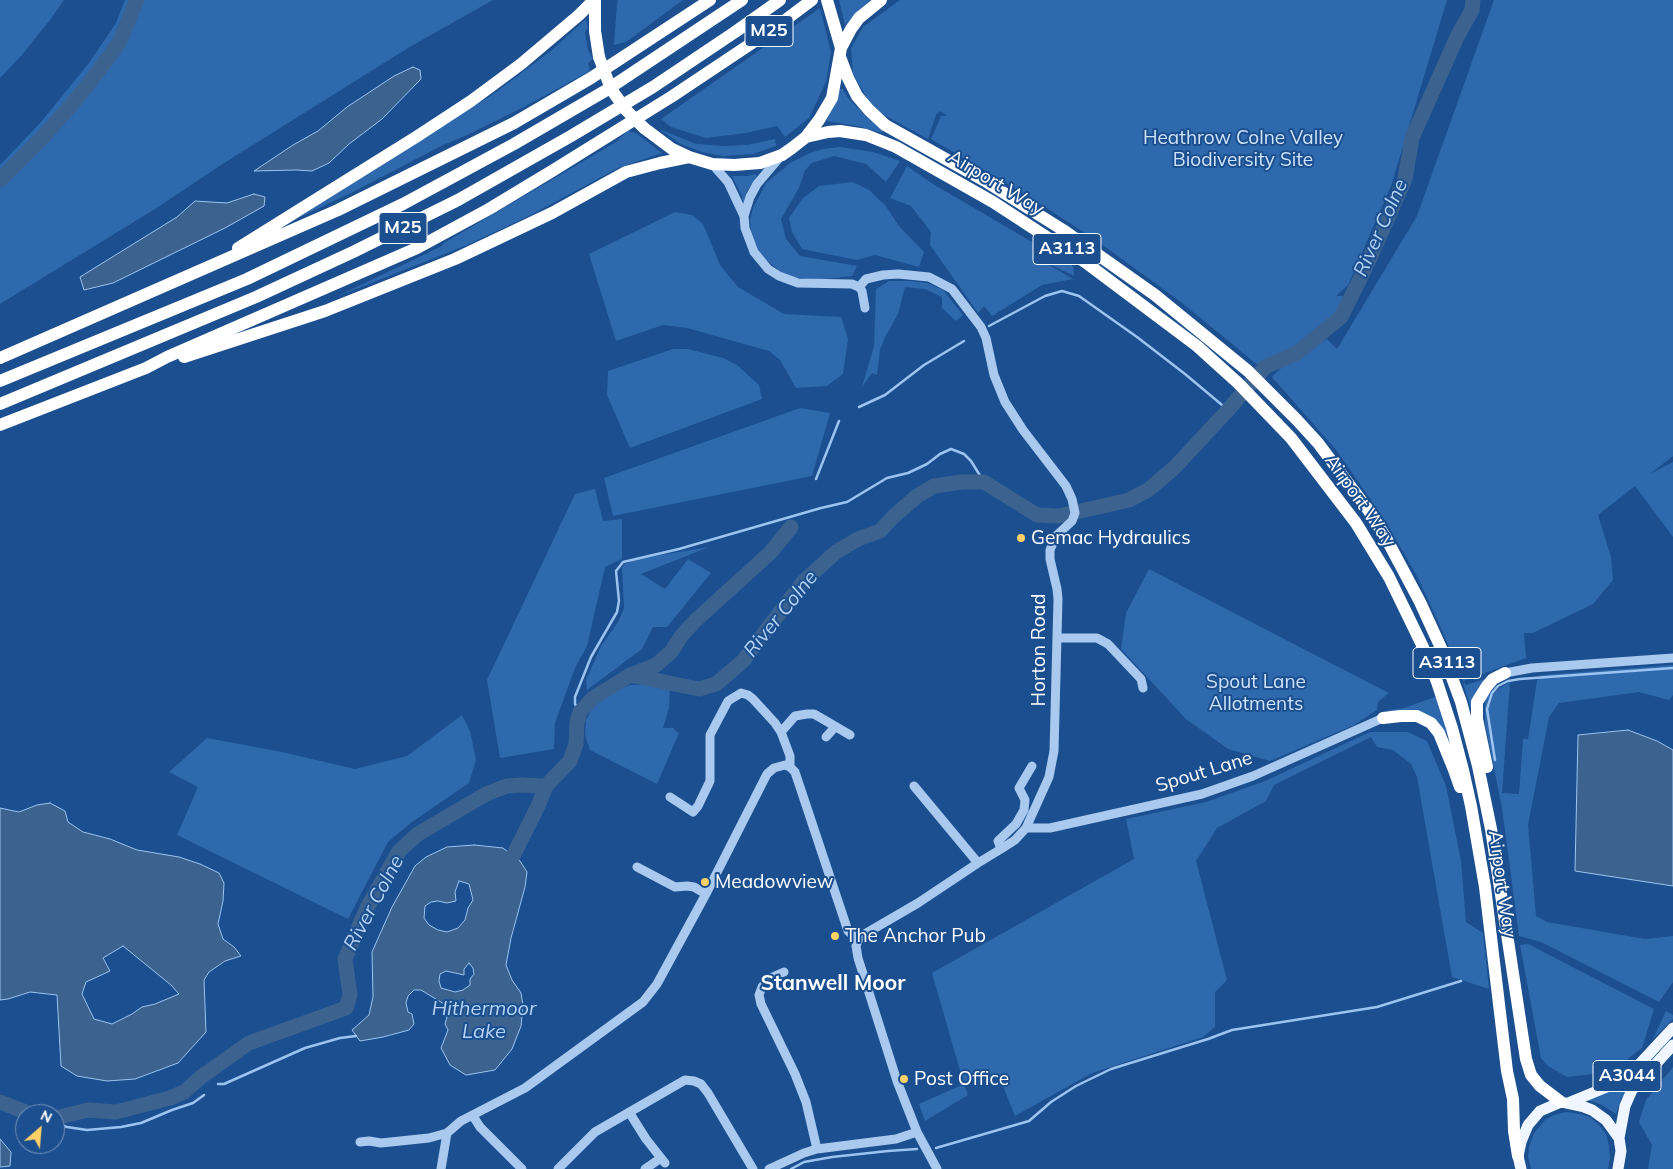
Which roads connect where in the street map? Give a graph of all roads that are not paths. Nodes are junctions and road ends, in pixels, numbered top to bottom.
1 (594, 0) edge
2 (710, 0) edge
3 (742, 0) edge
4 (780, 0) edge
5 (812, 0) edge
6 (882, 0) edge
7 (829, 5) edge
8 (841, 52) junction
9 (806, 137) junction
10 (782, 155) junction
11 (689, 157) junction
12 (712, 164) junction
13 (744, 216) junction
14 (212, 264) junction
15 (859, 287) junction
16 (865, 308) dead end
17 (0, 358) edge
18 (146, 368) junction
19 (0, 381) edge
20 (0, 404) edge
21 (0, 425) edge
22 (1058, 638) junction
23 (1673, 658) edge
24 (1505, 673) joint
25 (1143, 688) dead end
26 (1383, 718) joint
27 (835, 727) junction
28 (781, 732) junction
29 (850, 735) dead end
30 (826, 737) dead end
31 (1032, 766) dead end
32 (790, 767) junction
33 (919, 787) dead end
34 (670, 797) dead end
35 (1471, 806) junction
36 (1026, 828) junction
37 (1491, 829) junction
38 (1001, 849) junction
39 (978, 863) junction
40 (637, 867) dead end
41 (706, 894) junction
42 (858, 940) junction
43 (784, 972) dead end
44 (1673, 1028) edge
45 (1673, 1044) edge
46 (1564, 1103) junction
47 (629, 1112) junction
48 (473, 1116) junction
49 (916, 1132) junction
50 (447, 1133) junction
51 (429, 1138) junction
52 (1619, 1138) junction
53 (360, 1142) dead end
54 (443, 1148) junction
55 (817, 1149) junction
56 (1519, 1163) edge
57 (1620, 1166) edge
58 (441, 1169) edge
59 (522, 1169) edge
60 (558, 1169) edge
61 (645, 1169) edge
62 (753, 1169) edge
63 (769, 1169) edge
64 (937, 1169) edge

1 - 11 highway, bridge
1 - 14 highway, M25
2 - 14 highway, M25
3 - 19 highway, M25
4 - 20 highway, M25
5 - 18 highway, M25
6 - 8 highway
7 - 8 highway, Airport Way
8 - 9 highway
8 - 37 highway, Airport Way / A3113
9 - 10 highway
9 - 35 highway, Airport Way / A3113
10 - 12 highway
10 - 13 street
11 - 12 highway
11 - 18 highway, M25
12 - 13 street
13 - 15 street
14 - 17 highway, M25
15 - 16 street
15 - 22 street, Horton Road
18 - 21 highway, M25
22 - 25 street
22 - 36 street, Horton Road
23 - 24 street
24 - 37 highway
26 - 35 highway
26 - 36 street, Spout Lane
27 - 28 street
27 - 29 street
27 - 30 street
28 - 32 street
28 - 34 street
31 - 38 street
32 - 41 street
32 - 42 street
33 - 39 street
35 - 56 highway, Airport Way / A3113
36 - 38 street, Horton Road
37 - 46 highway, Airport Way / A3113
38 - 39 street, Horton Road
39 - 42 street, Horton Road
40 - 41 street
41 - 48 street
42 - 49 street
43 - 55 street
44 - 46 main road, A3044
45 - 52 main road, A3044
46 - 52 main road
46 - 56 main road
47 - 60 street
47 - 61 street
47 - 62 street
48 - 50 street
48 - 59 street
49 - 55 street
49 - 64 street
50 - 51 street
50 - 54 street
51 - 53 street
51 - 54 street
52 - 57 main road
54 - 58 street
55 - 63 street

